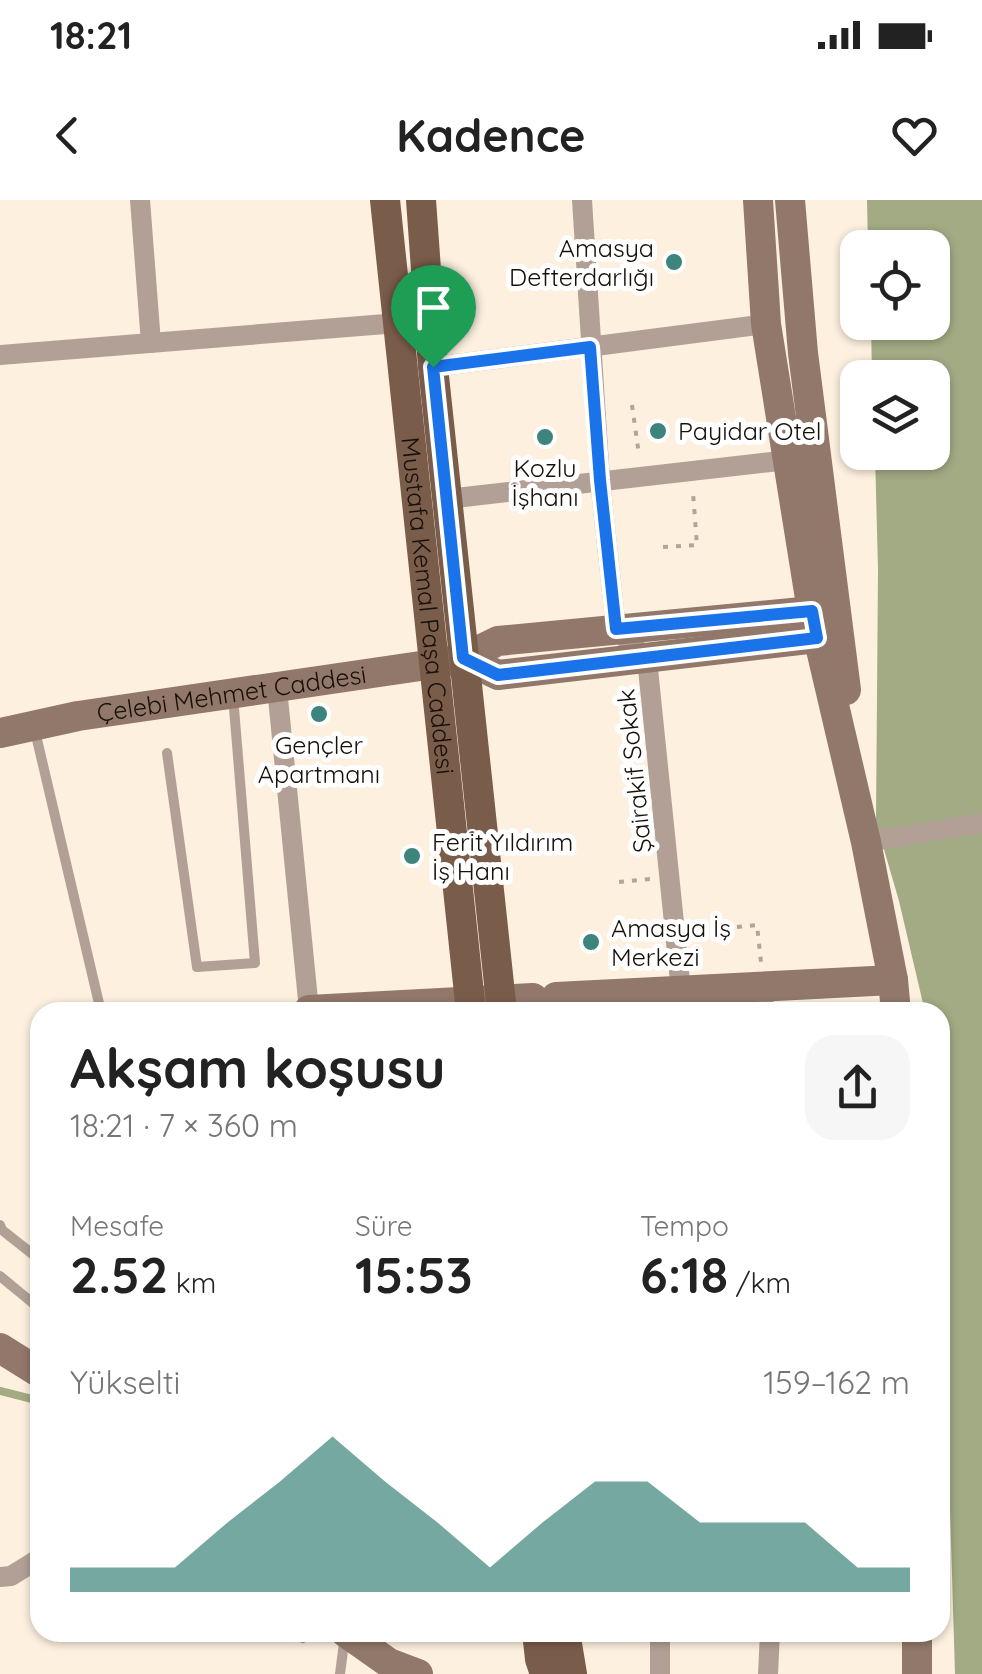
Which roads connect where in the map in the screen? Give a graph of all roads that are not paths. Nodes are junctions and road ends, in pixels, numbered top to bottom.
1 (140, 200) edge
2 (385, 200) edge
3 (421, 200) edge
4 (582, 200) edge
5 (758, 200) edge
6 (790, 200) edge
7 (398, 323) junction
8 (766, 324) junction
9 (151, 343) junction
10 (590, 347) junction
11 (0, 355) edge
12 (433, 367) junction
13 (788, 460) junction
14 (600, 480) junction
15 (447, 499) junction
16 (814, 625) junction
17 (616, 629) junction
18 (647, 658) junction
19 (448, 661) junction
20 (278, 688) junction
21 (233, 695) junction
22 (34, 726) junction
23 (0, 733) edge
24 (167, 753) dead end
25 (982, 823) edge
26 (866, 842) junction
27 (892, 980) junction
28 (681, 991) junction
29 (764, 1000) edge
30 (99, 1002) edge
31 (308, 1002) edge
32 (485, 1002) edge
33 (518, 1002) edge
34 (650, 1002) edge
35 (895, 1002) edge
36 (0, 1225) edge
37 (30, 1252) edge
38 (0, 1276) edge
39 (30, 1301) edge
40 (0, 1348) edge
41 (30, 1368) edge
42 (30, 1564) edge
43 (0, 1577) edge
44 (345, 1642) edge
45 (359, 1642) edge
46 (538, 1642) edge
47 (566, 1642) edge
48 (660, 1642) edge
49 (770, 1642) edge
50 (917, 1642) edge
51 (340, 1674) edge
52 (418, 1674) edge
53 (544, 1674) edge
54 (572, 1674) edge
55 (660, 1674) edge
56 (768, 1674) edge
57 (917, 1674) edge

1 - 9 street
2 - 7 main road, Mustafa Kemal Paşa Caddesi
3 - 12 main road, Mustafa Kemal Paşa Caddesi
4 - 10 street
5 - 8 street
6 - 26 street
7 - 9 street
7 - 19 main road, Mustafa Kemal Paşa Caddesi
8 - 10 street
8 - 13 street
9 - 11 street
10 - 12 street
10 - 14 street
12 - 15 main road, Mustafa Kemal Paşa Caddesi
13 - 14 street
13 - 16 street
14 - 15 street
14 - 17 street
15 - 19 main road, Mustafa Kemal Paşa Caddesi
16 - 17 street
16 - 18 street
16 - 26 street
17 - 18 street, Şairakif Sokak
17 - 19 street
18 - 19 street
18 - 28 street, Şairakif Sokak
19 - 20 street, Çelebi Mehmet Caddesi
19 - 32 main road, Mustafa Kemal Paşa Caddesi
20 - 21 street, Çelebi Mehmet Caddesi
20 - 31 street
21 - 22 street, Çelebi Mehmet Caddesi
21 - 24 lane
22 - 23 street, Çelebi Mehmet Caddesi
22 - 30 lane
25 - 26 street
26 - 27 street
27 - 29 street
27 - 35 street
28 - 29 street
28 - 34 street
33 - 34 street
36 - 37 lane
38 - 39 lane
40 - 41 street
42 - 43 street
44 - 51 lane
45 - 52 street
46 - 53 main road
47 - 54 main road
48 - 55 street
49 - 56 street
50 - 57 street

